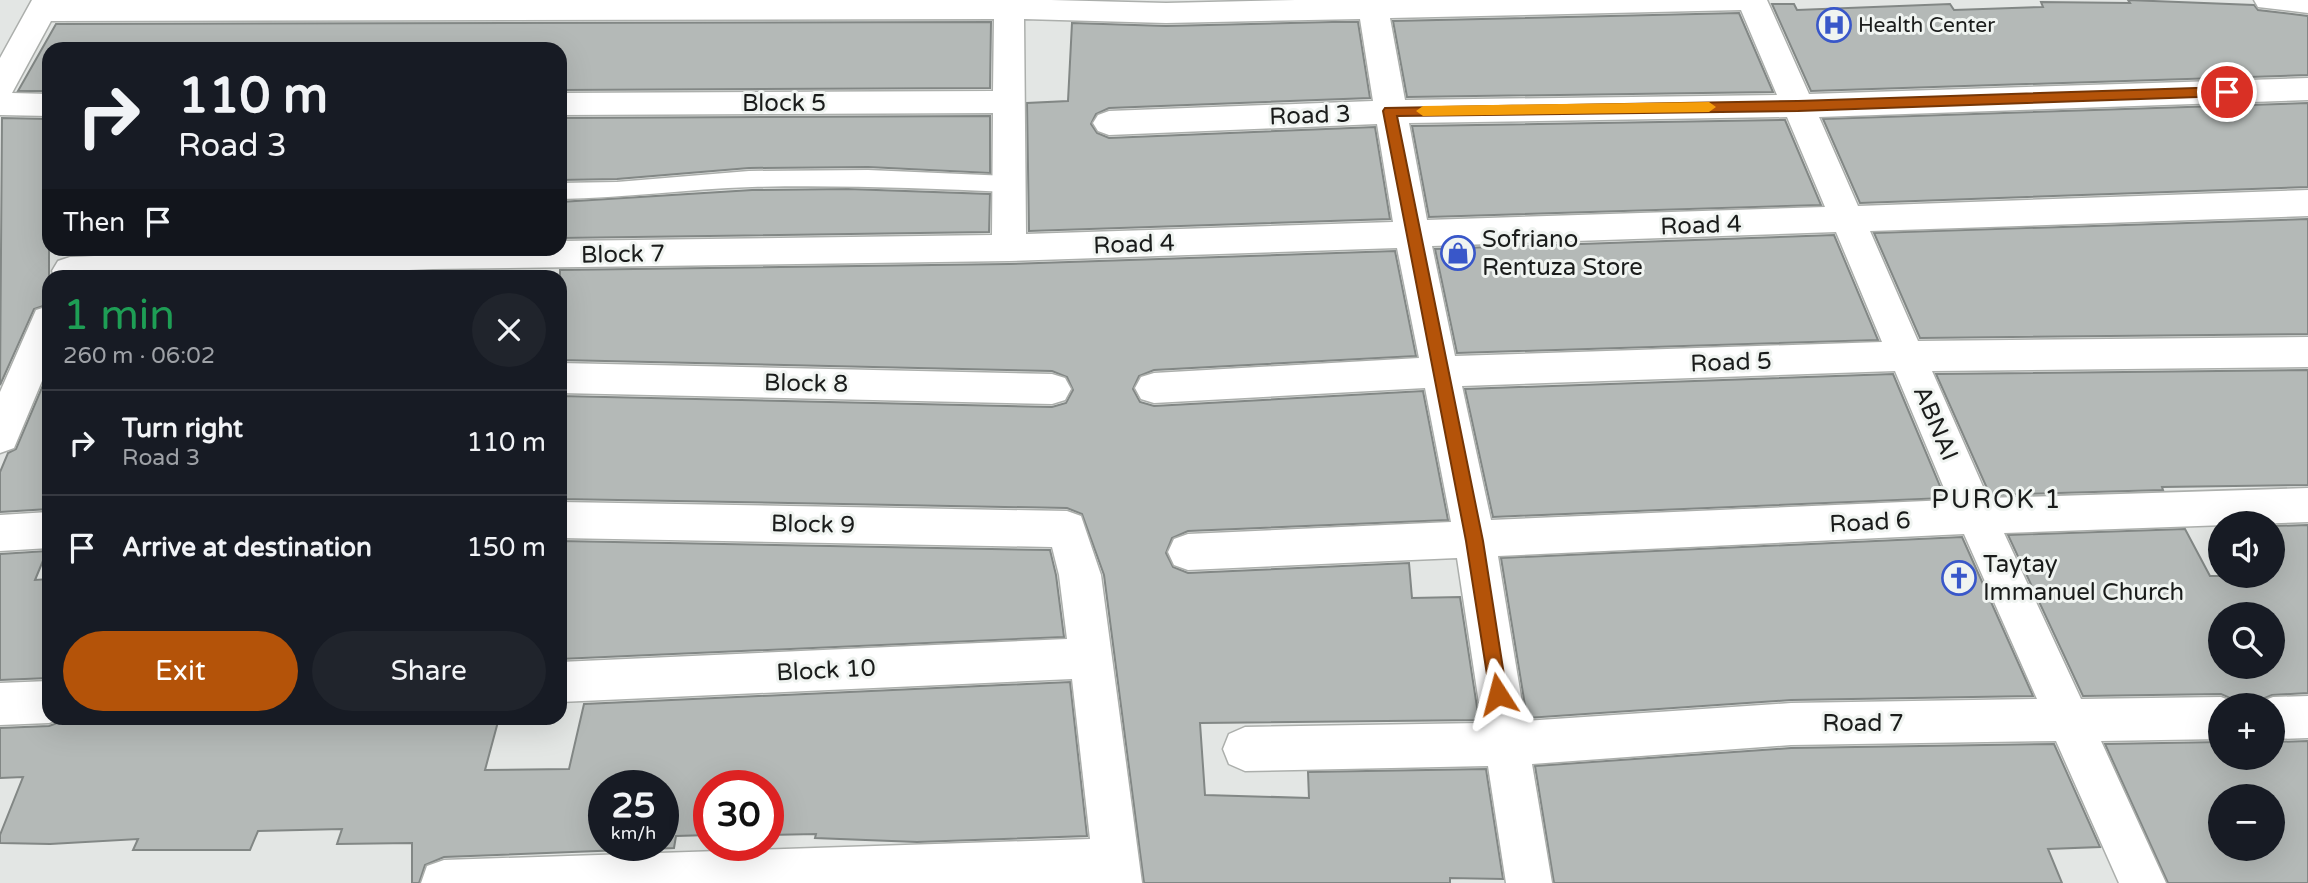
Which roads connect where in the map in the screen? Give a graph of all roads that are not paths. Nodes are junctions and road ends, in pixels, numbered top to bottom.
1 (1740, 0) edge
2 (1752, 0) edge
3 (2269, 0) edge
4 (2308, 3) edge
5 (1373, 4) edge
6 (44, 6) edge
7 (1009, 9) junction
8 (0, 87) edge
9 (2308, 89) edge
10 (1008, 102) junction
11 (0, 104) edge
12 (567, 104) edge
13 (42, 105) edge
14 (1798, 106) junction
15 (1389, 111) junction
16 (1109, 124) dead end
17 (1008, 184) junction
18 (567, 191) edge
19 (2308, 203) edge
20 (1848, 220) junction
21 (1412, 235) junction
22 (1009, 248) junction
23 (567, 254) edge
24 (447, 256) edge
25 (72, 265) edge
26 (2308, 352) edge
27 (42, 353) edge
28 (1908, 356) junction
29 (1441, 372) junction
30 (567, 378) edge
31 (1154, 388) dead end
32 (1052, 389) dead end
33 (33, 395) edge
34 (0, 437) edge
35 (2308, 505) edge
36 (1976, 516) junction
37 (567, 520) edge
38 (42, 530) edge
39 (0, 533) edge
40 (1475, 541) junction
41 (1188, 552) dead end
42 (1092, 658) junction
43 (567, 682) edge
44 (42, 702) edge
45 (0, 704) edge
46 (2308, 717) edge
47 (2208, 718) edge
48 (2285, 718) edge
49 (2068, 720) junction
50 (1505, 744) junction
51 (1245, 749) dead end
52 (1118, 872) edge
53 (444, 883) edge
54 (1529, 883) edge
55 (2143, 883) edge

1 - 5 street
2 - 14 street, ABNAI
3 - 4 street
5 - 7 street
5 - 15 street
6 - 7 street
6 - 8 street
7 - 10 street
9 - 14 street, Road 3
10 - 12 street, Block 5
10 - 17 street
11 - 13 street
14 - 15 street, Road 3
14 - 20 street, ABNAI
15 - 16 street, Road 3
15 - 21 street
17 - 18 lane
17 - 22 street
19 - 20 street, Road 4
20 - 21 street, Road 4
20 - 28 street, ABNAI
21 - 22 street, Road 4
21 - 29 street
22 - 23 street, Block 7
24 - 25 street, Block 7
26 - 28 street, Road 5
27 - 33 street
28 - 29 street, Road 5
28 - 36 street, ABNAI
29 - 31 street, Road 5
29 - 40 street
30 - 32 street, Block 8
33 - 34 street
35 - 36 street, Road 6
36 - 40 street, Road 6
36 - 49 street, ABNAI
37 - 42 street, Block 9
38 - 39 street
40 - 41 street, Road 6
40 - 50 street
42 - 43 street, Block 10
42 - 52 street
44 - 45 street
46 - 48 street
47 - 49 street, Road 7
49 - 50 street, Road 7
49 - 55 street, ABNAI
50 - 51 street, Road 7
50 - 54 street
52 - 53 street

